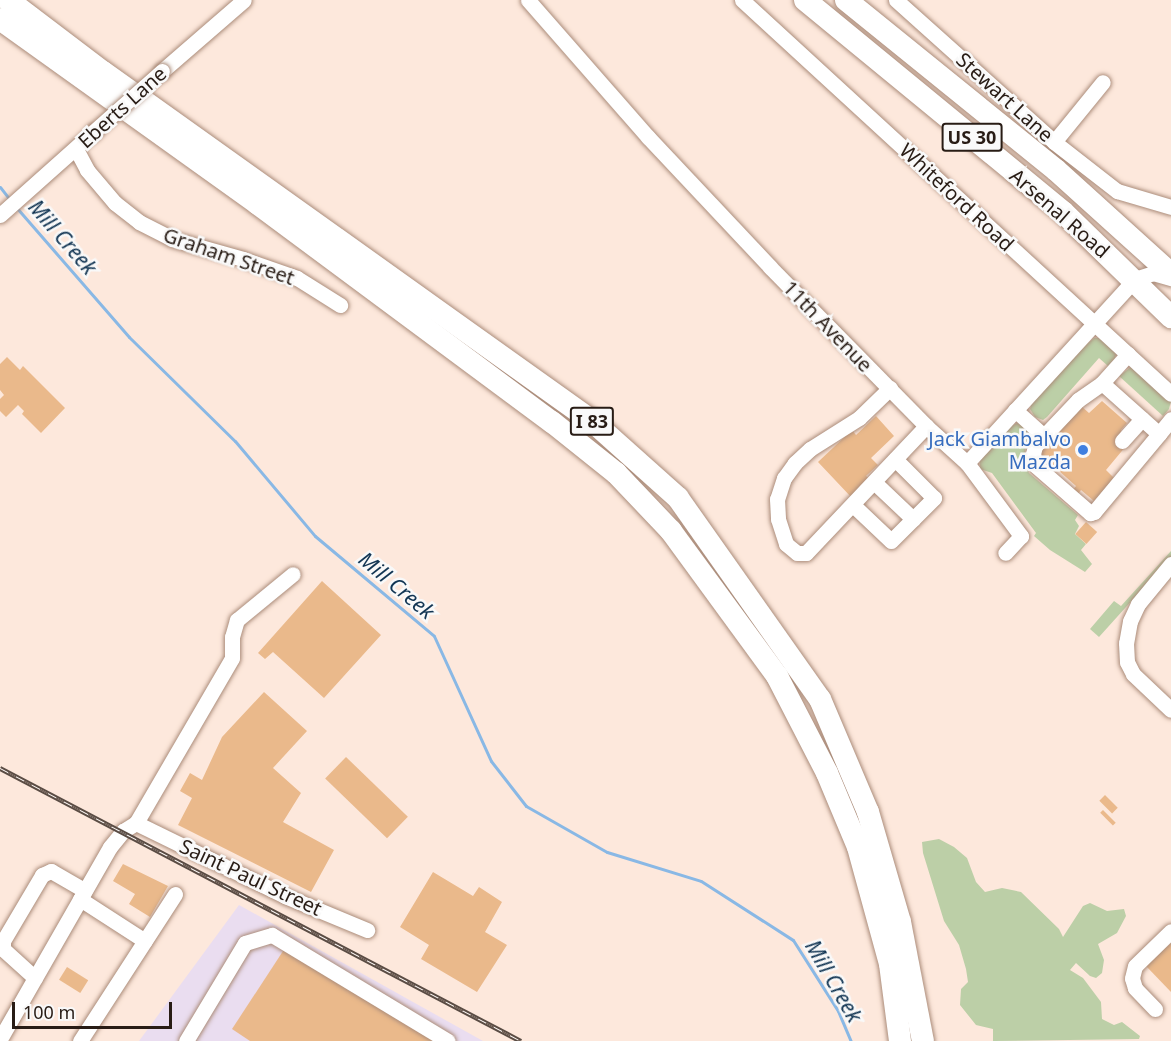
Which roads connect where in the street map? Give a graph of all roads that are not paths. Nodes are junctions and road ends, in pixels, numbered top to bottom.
1 (8, 0) edge
2 (244, 0) edge
3 (528, 0) edge
4 (742, 0) edge
5 (805, 0) edge
6 (846, 0) edge
7 (896, 0) edge
8 (0, 19) edge
9 (1103, 82) dead end
10 (1054, 142) junction
11 (76, 149) junction
12 (1171, 207) edge
13 (0, 215) edge
14 (1171, 276) edge
15 (1135, 279) junction
16 (340, 305) dead end
17 (1171, 317) edge
18 (1095, 323) junction
19 (1128, 354) junction
20 (1102, 382) junction
21 (890, 388) junction
22 (1171, 394) edge
23 (1015, 410) junction
24 (1142, 419) junction
25 (1171, 420) edge
26 (926, 426) junction
27 (1159, 434) junction
28 (1044, 436) junction
29 (1122, 441) dead end
30 (895, 459) junction
31 (967, 463) junction
32 (874, 482) junction
33 (853, 505) junction
34 (913, 519) junction
35 (1005, 553) dead end
36 (1171, 564) edge
37 (293, 574) dead end
38 (1171, 710) edge
39 (136, 823) junction
40 (175, 894) dead end
41 (82, 895) junction
42 (367, 930) dead end
43 (1171, 931) edge
44 (145, 941) junction
45 (35, 978) junction
46 (1155, 1009) dead end
47 (0, 1039) edge
48 (80, 1041) edge
49 (186, 1041) edge
50 (448, 1041) edge
51 (900, 1041) edge
52 (923, 1041) edge

1 - 52 highway, I 83
2 - 11 street, Eberts Lane, bridge
3 - 21 street, 11th Avenue
4 - 18 street, Whiteford Road
5 - 15 highway, Arsenal Road / US 30
6 - 14 highway, Arsenal Road / US 30
7 - 10 street, Stewart Lane
8 - 51 highway, I 83
9 - 10 street
10 - 12 street, Stewart Lane
11 - 13 street, Eberts Lane
11 - 16 street, Graham Street
14 - 15 street
15 - 17 highway, Arsenal Road / US 30
15 - 18 street
18 - 19 street, Whiteford Road
18 - 23 street
19 - 20 street
19 - 22 street, Whiteford Road
20 - 24 street
20 - 28 street
21 - 26 street, 11th Avenue
21 - 33 street
23 - 28 street
23 - 31 street
24 - 27 street
24 - 29 street
25 - 27 street
26 - 30 street
26 - 31 street, 11th Avenue
27 - 28 street
30 - 32 street
30 - 34 street
31 - 35 street, 11th Avenue
32 - 33 street
32 - 34 street
33 - 34 street
36 - 38 street
37 - 39 street
39 - 41 street
39 - 42 street, Saint Paul Street
40 - 44 street
41 - 44 street
41 - 45 street
41 - 45 street
43 - 46 street
44 - 48 street
45 - 47 street
49 - 50 street

